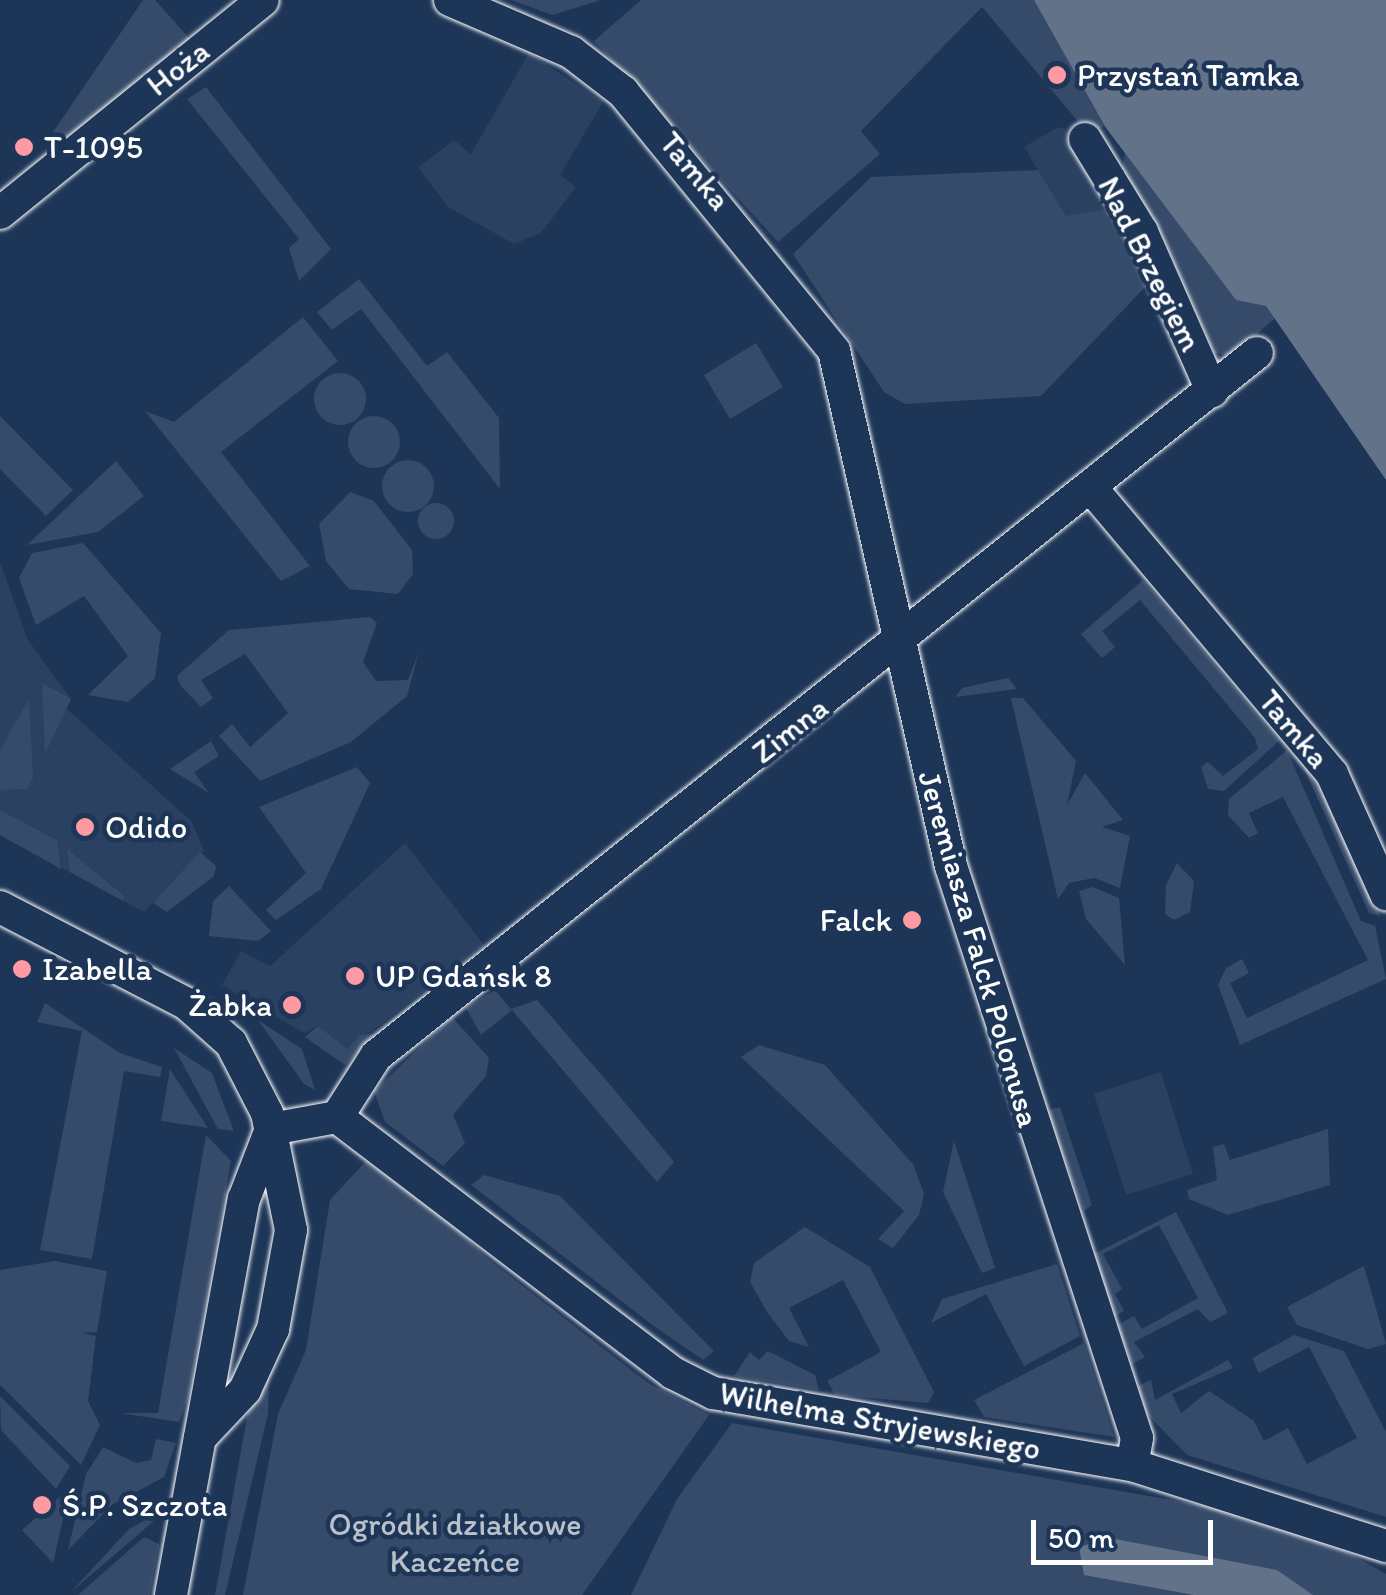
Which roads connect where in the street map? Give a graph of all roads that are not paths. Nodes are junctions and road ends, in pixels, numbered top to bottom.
1 (263, 0) edge
2 (450, 0) edge
3 (1085, 139) dead end
4 (0, 213) edge
5 (1257, 353) dead end
6 (1212, 391) junction
7 (856, 423) joint
8 (1093, 490) junction
9 (900, 644) junction
10 (1386, 894) edge
11 (0, 907) edge
12 (336, 1116) junction
13 (271, 1128) junction
14 (200, 1438) junction
15 (1132, 1465) junction
16 (1386, 1546) edge
17 (171, 1595) edge

1 - 4 street, Hoża
2 - 7 street, Tamka
3 - 6 street, Nad Brzegiem
5 - 6 street, Zimna
6 - 8 street, Zimna
7 - 9 street, Jeremiasza Falck Polonusa
8 - 9 street, Zimna
8 - 10 street, Tamka
9 - 12 street, Zimna
9 - 15 street, Jeremiasza Falck Polonusa
11 - 13 street
12 - 13 street
12 - 15 street, Wilhelma Stryjewskiego
13 - 14 street
13 - 14 street
14 - 17 street
15 - 16 street, Wilhelma Stryjewskiego

